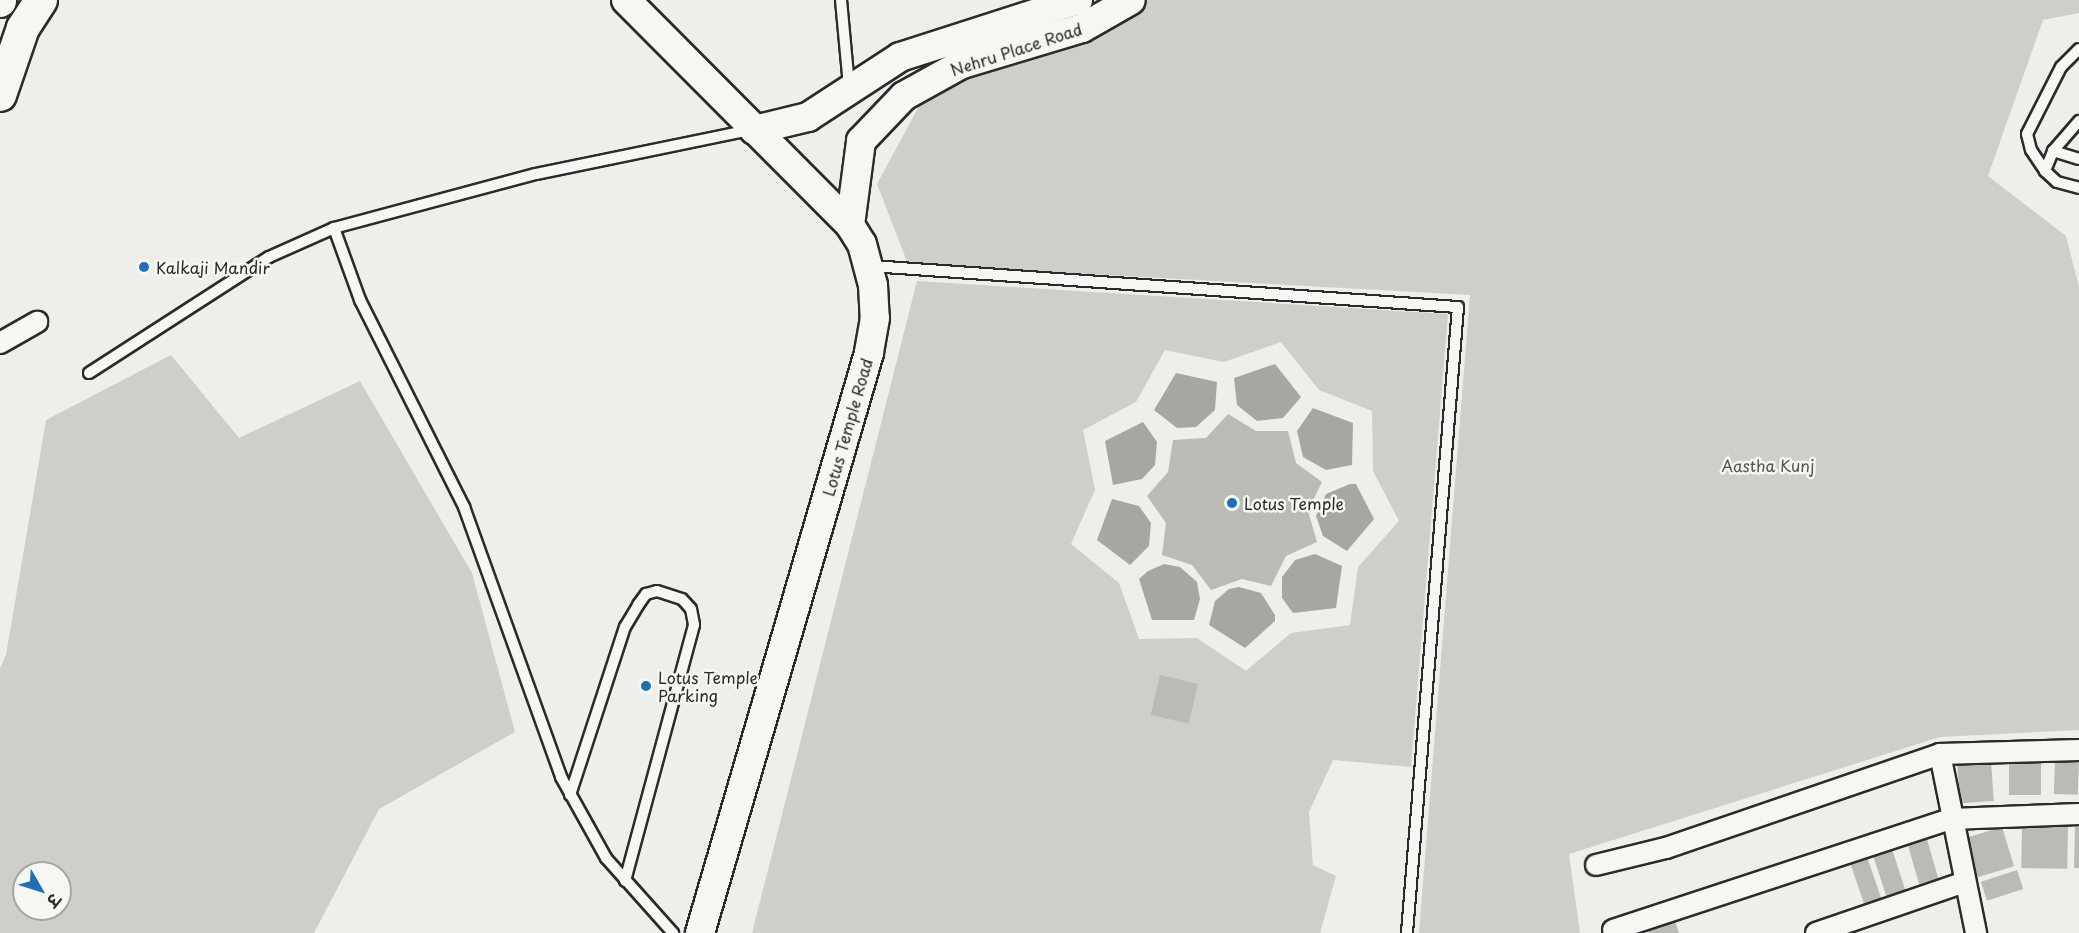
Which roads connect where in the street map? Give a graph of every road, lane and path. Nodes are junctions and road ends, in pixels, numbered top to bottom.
1 (41, 0) edge
2 (626, 0) edge
3 (841, 0) edge
4 (1078, 0) edge
5 (1131, 0) edge
6 (23, 28) junction
7 (2079, 49) edge
8 (0, 63) edge
9 (850, 91) junction
10 (0, 95) edge
11 (2079, 121) edge
12 (754, 130) junction
13 (2054, 151) junction
14 (2079, 159) edge
15 (2045, 171) junction
16 (2079, 188) edge
17 (850, 225) junction
18 (334, 228) junction
19 (868, 266) junction
20 (37, 322) dead end
21 (0, 343) edge
22 (89, 373) dead end
23 (2079, 750) edge
24 (1940, 754) junction
25 (570, 795) junction
26 (2079, 814) edge
27 (1951, 819) junction
28 (1596, 866) dead end
29 (625, 881) junction
30 (1965, 882) junction
31 (1613, 930) dead end
32 (673, 933) edge
33 (700, 933) edge
34 (1407, 933) edge
35 (1816, 933) edge
36 (1977, 933) edge

1 - 6 main road
2 - 12 street, Lotus Temple Road
3 - 9 lane
4 - 9 street, Nehru Place Road
5 - 17 street, Nehru Place Road
6 - 8 street
6 - 10 main road
7 - 15 lane
9 - 12 street, Nehru Place Road
11 - 13 lane
12 - 17 street, Lotus Temple Road
12 - 18 lane
13 - 14 lane
13 - 15 lane
15 - 16 lane
17 - 19 street, Lotus Temple Road
18 - 22 lane
18 - 25 lane
19 - 33 street, Lotus Temple Road
19 - 34 lane
20 - 21 street
23 - 24 street
24 - 27 street
24 - 28 street
25 - 29 lane
25 - 29 lane
26 - 27 street
27 - 30 street
27 - 31 street
29 - 32 lane
30 - 35 street
30 - 36 street

